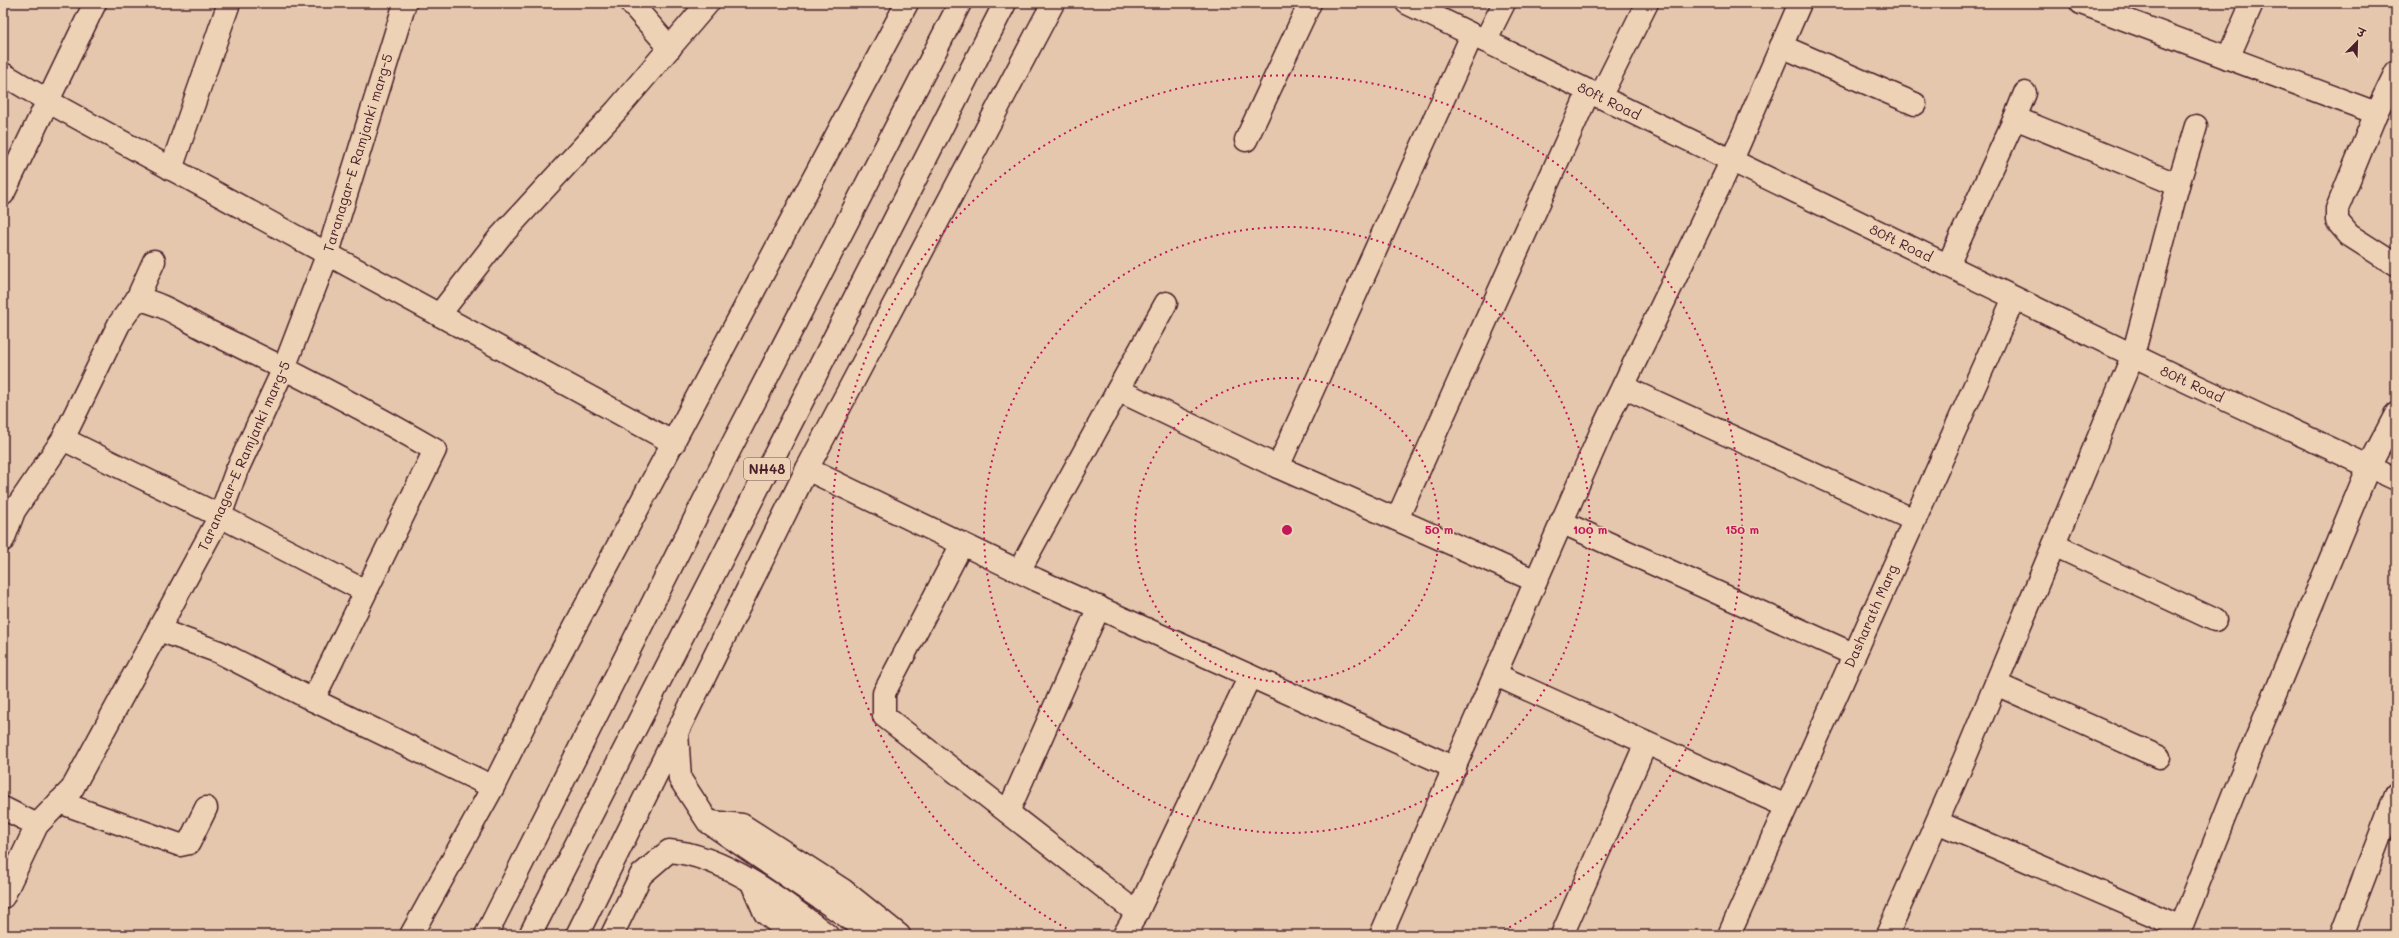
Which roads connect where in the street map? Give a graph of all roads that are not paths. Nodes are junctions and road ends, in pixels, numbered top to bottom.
1 (95, 3) edge
2 (228, 3) edge
3 (405, 3) edge
4 (631, 3) edge
5 (708, 3) edge
6 (907, 3) edge
7 (960, 3) edge
8 (1005, 3) edge
9 (1053, 3) edge
10 (1310, 3) edge
11 (1407, 3) edge
12 (1504, 3) edge
13 (1647, 3) edge
14 (1800, 3) edge
15 (2081, 3) edge
16 (2252, 3) edge
17 (1479, 38) junction
18 (1782, 46) junction
19 (670, 48) junction
20 (2228, 58) junction
21 (2396, 72) edge
22 (3, 74) edge
23 (2025, 93) dead end
24 (1595, 94) junction
25 (49, 101) junction
26 (1915, 104) dead end
27 (2376, 112) junction
28 (2015, 118) junction
29 (2196, 126) dead end
30 (1246, 140) dead end
31 (1732, 160) junction
32 (171, 169) junction
33 (2178, 185) junction
34 (3, 194) edge
35 (328, 253) junction
36 (154, 261) dead end
37 (1948, 265) junction
38 (2396, 265) edge
39 (2014, 298) junction
40 (137, 299) junction
41 (1166, 302) dead end
42 (439, 315) junction
43 (2133, 355) junction
44 (284, 368) junction
45 (1623, 387) junction
46 (1116, 394) junction
47 (2396, 414) edge
48 (62, 439) junction
49 (674, 443) junction
50 (2369, 466) junction
51 (1278, 467) junction
52 (806, 469) junction
53 (2396, 479) edge
54 (9, 508) edge
55 (220, 516) junction
56 (1397, 519) junction
57 (1914, 520) junction
58 (1561, 522) junction
59 (3, 540) edge
60 (962, 544) junction
61 (2054, 545) junction
62 (1019, 571) junction
63 (1536, 581) junction
64 (365, 591) junction
65 (1099, 607) junction
66 (2215, 620) dead end
67 (159, 630) junction
68 (1854, 654) junction
69 (1496, 675) junction
70 (1250, 676) junction
71 (1996, 684) junction
72 (313, 700) junction
73 (677, 731) junction
74 (1646, 743) junction
75 (2159, 757) dead end
76 (1455, 768) junction
77 (493, 787) junction
78 (2396, 794) edge
79 (59, 802) junction
80 (1786, 806) junction
81 (3, 808) edge
82 (206, 808) dead end
83 (1008, 812) junction
84 (708, 822) junction
85 (1937, 822) junction
86 (37, 825) junction
87 (752, 883) junction
88 (3, 897) edge
89 (1137, 913) junction
90 (2179, 931) edge
91 (411, 935) edge
92 (486, 935) edge
93 (530, 935) edge
94 (577, 935) edge
95 (612, 935) edge
96 (793, 935) edge
97 (827, 935) edge
98 (874, 935) edge
99 (899, 935) edge
100 (1124, 935) edge
101 (1381, 935) edge
102 (1562, 935) edge
103 (1729, 935) edge
104 (1887, 935) edge
105 (2342, 935) edge

1 - 25 main road
2 - 32 main road
3 - 35 main road, Taranagar-E Ramjanki marg-5
4 - 19 main road
5 - 19 main road
6 - 49 main road
7 - 92 main road, NH48
8 - 93 main road, NH48
9 - 52 main road
10 - 30 main road
11 - 17 main road, 80ft Road
12 - 17 main road
13 - 24 main road
14 - 18 main road
15 - 20 main road
16 - 20 main road
17 - 24 main road, 80ft Road
17 - 51 main road
18 - 26 main road
18 - 31 main road
19 - 42 main road
20 - 27 main road
21 - 27 main road
22 - 25 main road
23 - 28 main road
24 - 31 main road, 80ft Road
24 - 56 main road
25 - 32 main road
25 - 34 main road
27 - 38 main road
28 - 33 main road
28 - 37 main road
29 - 33 main road
31 - 37 main road, 80ft Road
31 - 45 main road
32 - 35 main road
33 - 43 main road
35 - 42 main road
35 - 44 main road, Taranagar-E Ramjanki marg-5
36 - 40 main road
37 - 39 main road, 80ft Road
39 - 43 main road, 80ft Road
39 - 57 main road, Dasharath Marg
40 - 44 main road
40 - 48 main road
41 - 46 main road
42 - 49 main road
43 - 50 main road, 80ft Road
43 - 61 main road
44 - 55 main road, Taranagar-E Ramjanki marg-5
44 - 64 main road
45 - 57 main road
45 - 58 main road
46 - 51 main road
46 - 62 main road
47 - 50 main road
48 - 54 main road
48 - 55 main road
49 - 77 main road
50 - 53 main road, 80ft Road
50 - 90 main road
51 - 56 main road
52 - 60 main road
52 - 73 main road
54 - 59 main road
55 - 64 main road
55 - 67 main road, Taranagar-E Ramjanki marg-5
56 - 63 main road
57 - 68 main road, Dasharath Marg
58 - 63 main road
58 - 68 main road
60 - 62 main road
60 - 83 main road
61 - 66 main road
61 - 71 main road
62 - 65 main road
63 - 69 main road
64 - 72 main road
65 - 70 main road
65 - 83 main road
67 - 72 main road
67 - 79 main road, Taranagar-E Ramjanki marg-5
68 - 80 main road, Dasharath Marg
69 - 74 main road
69 - 76 main road
70 - 76 main road
70 - 89 main road
71 - 75 main road
71 - 85 main road
72 - 77 main road
73 - 84 main road
73 - 94 main road
74 - 80 main road
74 - 102 main road
76 - 101 main road
77 - 91 main road
78 - 105 main road
79 - 82 main road
79 - 86 main road, Taranagar-E Ramjanki marg-5
80 - 103 main road, Dasharath Marg
81 - 86 main road
83 - 89 main road
84 - 98 main road
84 - 99 main road
85 - 90 main road
85 - 104 main road
86 - 88 main road, Taranagar-E Ramjanki marg-5
87 - 95 main road
87 - 96 main road
87 - 97 main road
89 - 100 main road

